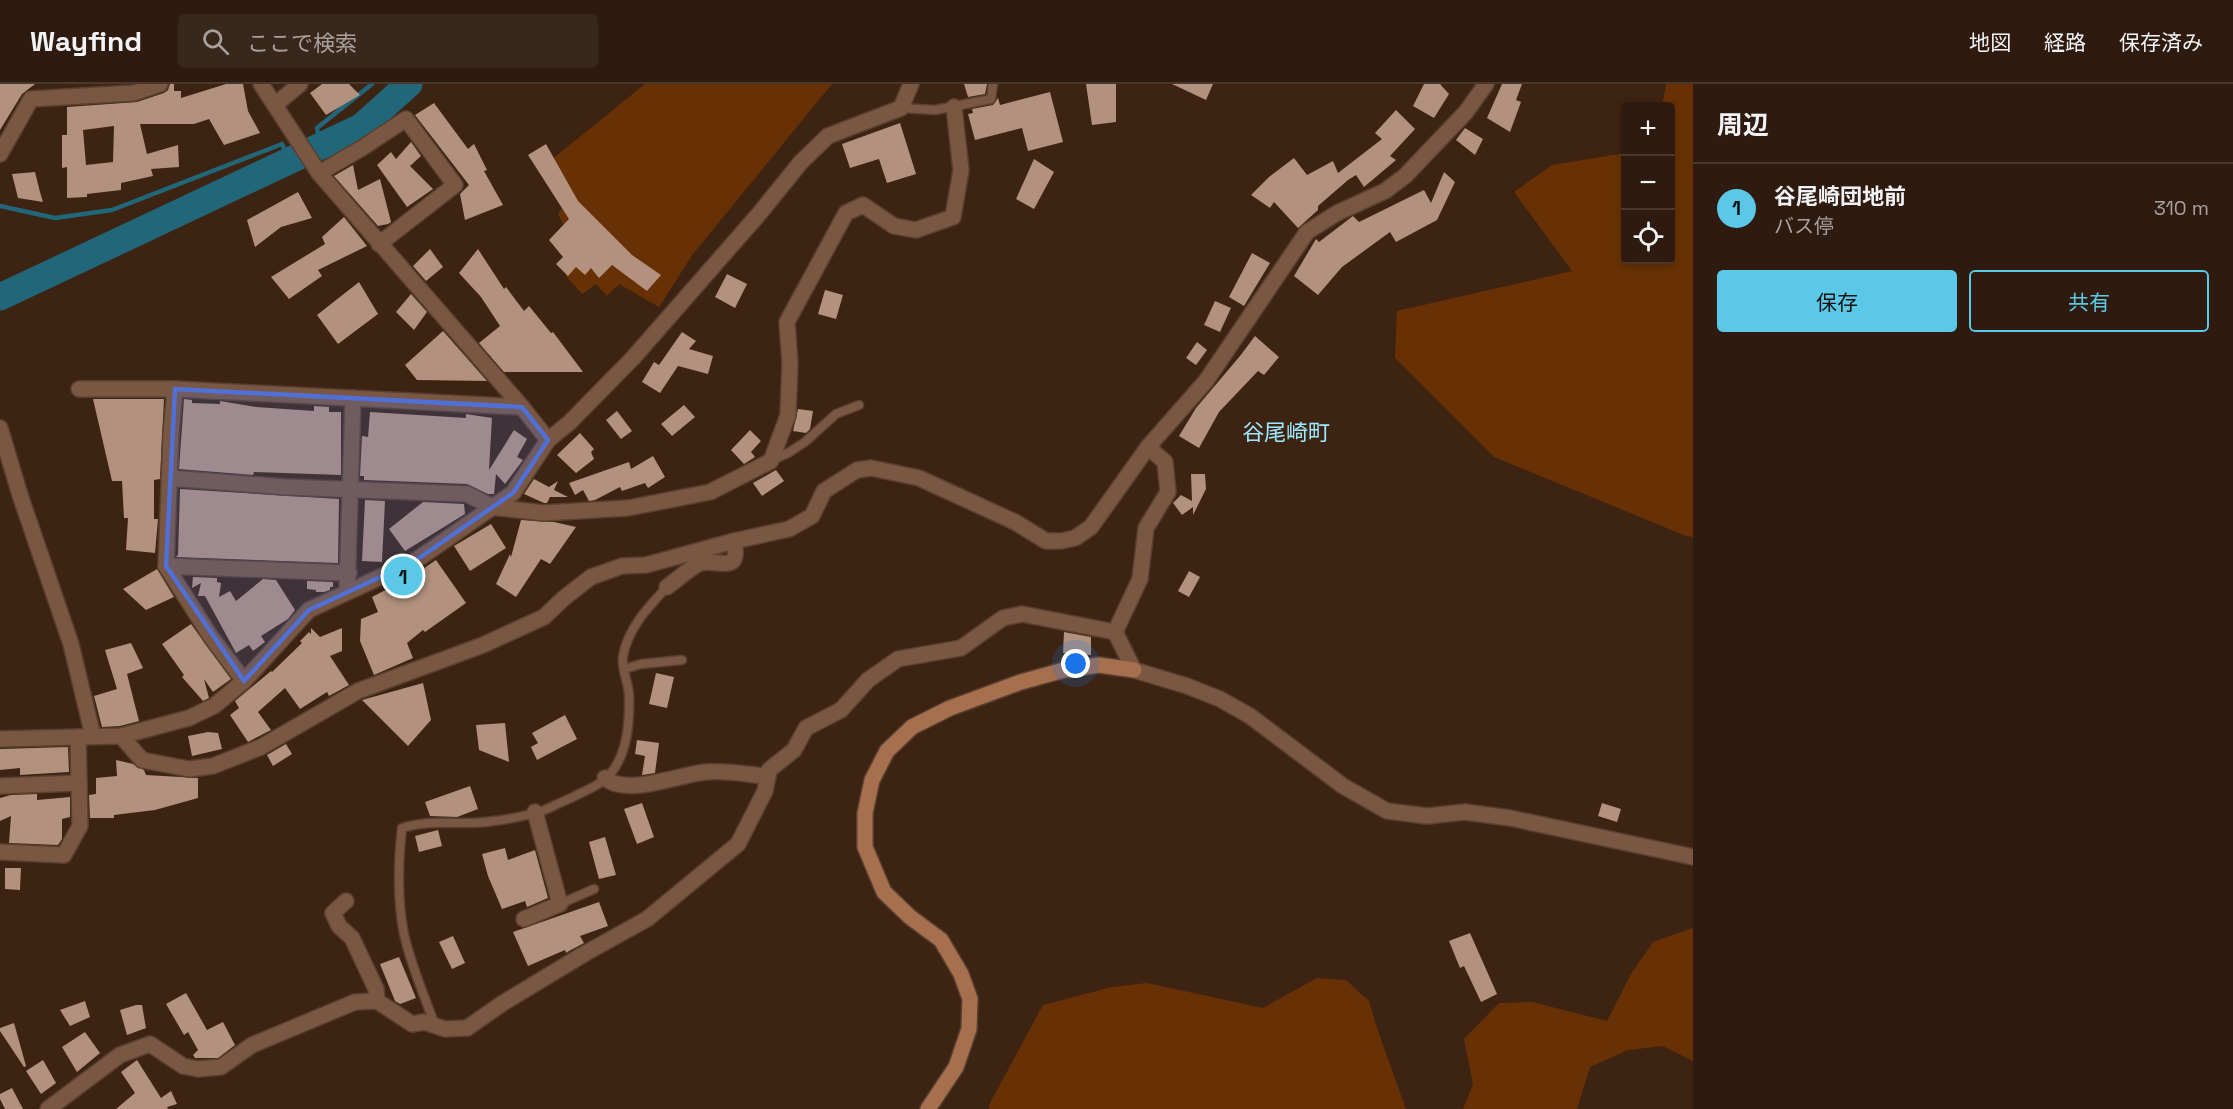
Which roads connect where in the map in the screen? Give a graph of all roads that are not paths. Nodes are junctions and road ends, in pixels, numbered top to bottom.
1 (160, 84) edge
2 (261, 84) edge
3 (300, 84) edge
4 (911, 84) edge
5 (993, 84) edge
6 (1486, 84) edge
7 (275, 105) junction
8 (954, 107) junction
9 (901, 108) junction
10 (0, 154) edge
11 (318, 171) junction
12 (379, 244) junction
13 (79, 389) dead end
14 (175, 389) junction
15 (353, 398) junction
16 (859, 405) dead end
17 (522, 406) junction
18 (0, 428) edge
19 (548, 440) junction
20 (1148, 447) junction
21 (771, 461) junction
22 (169, 478) junction
23 (350, 489) junction
24 (492, 507) junction
25 (734, 541) junction
26 (166, 566) junction
27 (349, 573) junction
28 (667, 587) joint
29 (347, 592) junction
30 (1115, 632) junction
31 (682, 660) dead end
32 (624, 669) junction
33 (1134, 670) junction
34 (244, 681) junction
35 (120, 736) junction
36 (86, 737) junction
37 (0, 739) edge
38 (768, 776) junction
39 (605, 778) junction
40 (79, 783) junction
41 (0, 786) edge
42 (535, 812) junction
43 (0, 852) edge
44 (1693, 857) edge
45 (594, 889) dead end
46 (346, 901) dead end
47 (560, 904) junction
48 (524, 919) dead end
49 (377, 1001) junction
50 (435, 1026) junction
51 (48, 1109) edge
52 (928, 1109) edge

1 - 10 street
2 - 7 street
3 - 7 street
4 - 9 street
5 - 8 lane
6 - 20 street
7 - 11 street
8 - 9 lane
8 - 21 street
9 - 19 street
11 - 12 street
11 - 12 street
12 - 17 street
13 - 14 street
14 - 15 street
14 - 22 street
15 - 17 street
15 - 23 street
16 - 21 lane
17 - 19 street
18 - 36 street
19 - 24 street
20 - 25 street
20 - 30 street
21 - 24 street
22 - 23 street
22 - 26 street
23 - 24 street
23 - 27 street
24 - 29 street
25 - 28 street
25 - 35 street
26 - 27 street
26 - 34 street
27 - 29 street
28 - 32 lane
29 - 34 street
30 - 33 street
30 - 38 street
31 - 32 lane
32 - 39 lane
33 - 44 street
33 - 52 street
34 - 35 street
35 - 36 street
36 - 37 street
36 - 40 street
38 - 39 street
38 - 50 street
39 - 42 lane
40 - 41 street
40 - 43 street
42 - 47 street
42 - 50 lane
45 - 47 lane
46 - 49 street
47 - 48 street
49 - 50 street
49 - 51 street

